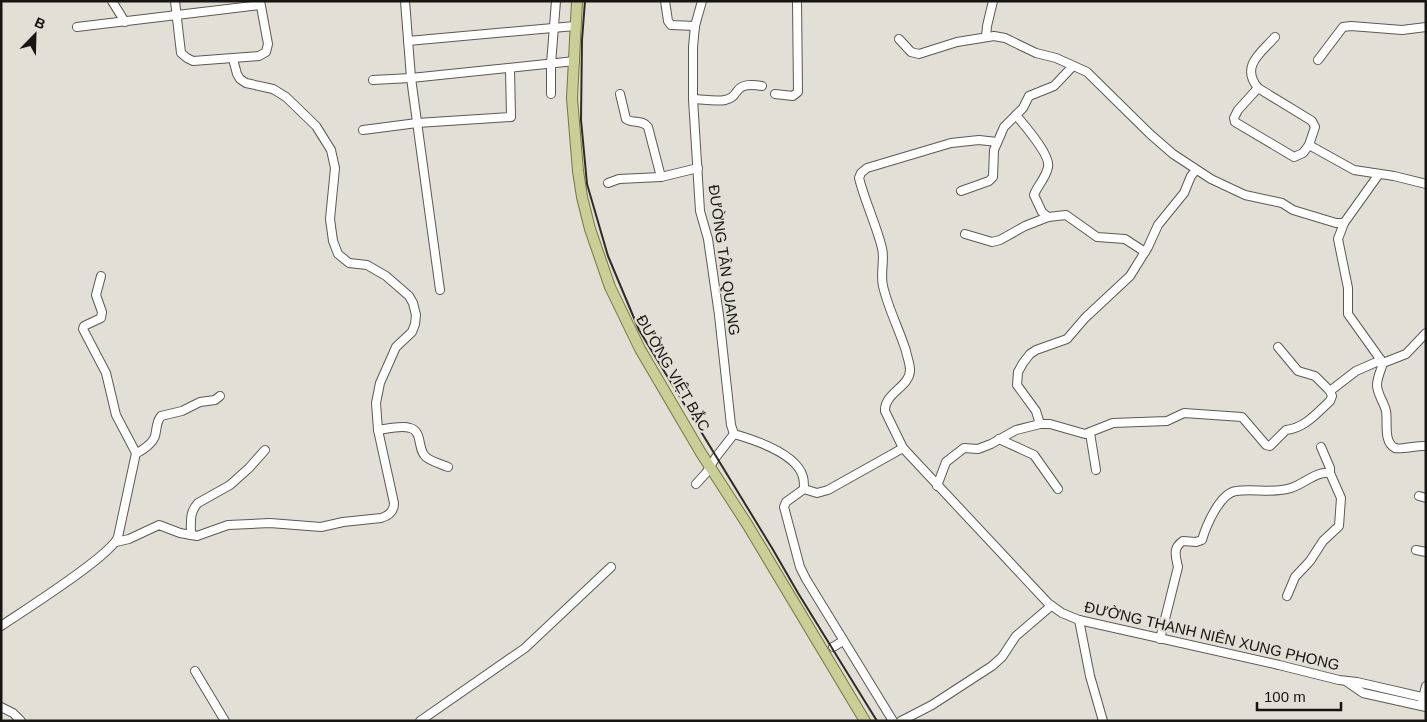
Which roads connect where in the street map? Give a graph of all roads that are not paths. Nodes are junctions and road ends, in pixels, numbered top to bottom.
1 (112, 1) edge
2 (176, 1) edge
3 (405, 1) edge
4 (556, 1) edge
5 (577, 1) edge
6 (666, 1) edge
7 (702, 1) edge
8 (797, 1) edge
9 (993, 1) edge
10 (260, 3) edge
11 (177, 15) junction
12 (125, 22) junction
13 (575, 26) junction
14 (695, 26) junction
15 (77, 27) dead end
16 (554, 28) junction
17 (1426, 28) edge
18 (986, 37) junction
19 (1275, 37) dead end
20 (899, 39) dead end
21 (408, 41) junction
22 (233, 59) junction
23 (1318, 60) dead end
24 (575, 61) junction
25 (551, 64) junction
26 (1073, 66) junction
27 (510, 69) junction
28 (411, 78) junction
29 (373, 80) dead end
30 (762, 86) dead end
31 (1258, 88) junction
32 (551, 94) dead end
33 (620, 94) dead end
34 (775, 94) dead end
35 (693, 99) junction
36 (1016, 115) junction
37 (417, 123) junction
38 (363, 130) dead end
39 (997, 142) junction
40 (1309, 145) junction
41 (698, 168) junction
42 (1196, 170) junction
43 (1379, 174) junction
44 (661, 177) junction
45 (608, 183) dead end
46 (1426, 184) edge
47 (960, 191) dead end
48 (1048, 217) junction
49 (1344, 223) junction
50 (965, 234) dead end
51 (1145, 252) junction
52 (101, 276) dead end
53 (440, 290) dead end
54 (1426, 333) edge
55 (1278, 347) dead end
56 (1382, 361) junction
57 (1330, 391) junction
58 (220, 396) dead end
59 (1040, 424) junction
60 (378, 430) junction
61 (1090, 433) junction
62 (734, 434) junction
63 (999, 439) junction
64 (1426, 446) edge
65 (1321, 447) dead end
66 (903, 448) junction
67 (265, 450) dead end
68 (136, 453) junction
69 (710, 466) junction
70 (448, 467) dead end
71 (1096, 470) dead end
72 (1330, 473) junction
73 (696, 484) dead end
74 (938, 486) junction
75 (804, 489) junction
76 (1058, 489) dead end
77 (191, 535) junction
78 (116, 542) junction
79 (1416, 550) dead end
80 (1426, 552) edge
81 (610, 567) dead end
82 (1287, 596) dead end
83 (1051, 606) junction
84 (1078, 620) junction
85 (1, 626) edge
86 (1160, 639) junction
87 (843, 641) junction
88 (833, 647) dead end
89 (195, 671) dead end
90 (1347, 682) junction
91 (1426, 686) edge
92 (1425, 698) edge
93 (1424, 706) edge
94 (1, 707) edge
95 (21, 721) edge
96 (225, 721) edge
97 (420, 721) edge
98 (865, 721) edge
99 (894, 721) edge
100 (901, 721) edge
101 (1103, 721) edge

1 - 12 street
2 - 11 street
3 - 21 street
4 - 16 street
5 - 13 main road, ĐƯỜNG VIỆT BẮC
6 - 14 street
7 - 14 street, ĐƯỜNG TÂN QUANG
8 - 34 street
9 - 18 street
10 - 11 street
10 - 22 street
11 - 12 street
11 - 22 street
12 - 15 street
13 - 16 street
13 - 24 main road, ĐƯỜNG VIỆT BẮC
14 - 35 street, ĐƯỜNG TÂN QUANG
16 - 21 street
16 - 25 street
17 - 23 street
18 - 20 street
18 - 26 street
19 - 31 street
21 - 28 street
22 - 60 street
24 - 25 street
24 - 69 main road, ĐƯỜNG VIỆT BẮC
25 - 27 street
25 - 32 street
26 - 36 street
26 - 42 street
27 - 28 street
27 - 37 street
28 - 29 street
28 - 37 street
30 - 35 street
31 - 40 street
31 - 40 street
33 - 44 street
35 - 41 street, ĐƯỜNG TÂN QUANG
36 - 39 street
36 - 48 street
37 - 38 street
37 - 53 street
39 - 47 street
39 - 66 street, ĐƯỜNG THANH NIÊN XUNG PHONG
40 - 43 street
41 - 44 street
41 - 62 street, ĐƯỜNG TÂN QUANG
42 - 49 street
42 - 51 street
43 - 46 street
43 - 49 street
44 - 45 street
48 - 50 street
48 - 51 street
49 - 56 street
51 - 59 street
52 - 68 street
54 - 56 street
55 - 57 street
56 - 57 street
56 - 64 street
57 - 61 street
58 - 68 street
59 - 61 street
59 - 63 street
60 - 70 street
60 - 77 street
61 - 71 street
62 - 69 street
62 - 75 street
63 - 74 street
63 - 76 street
65 - 72 street
66 - 74 street, ĐƯỜNG THANH NIÊN XUNG PHONG
66 - 75 street
67 - 77 street
68 - 78 street
69 - 73 street
69 - 98 main road, ĐƯỜNG VIỆT BẮC
72 - 82 street
72 - 86 street
74 - 83 street, ĐƯỜNG THANH NIÊN XUNG PHONG
75 - 87 street
77 - 78 street
78 - 85 street
79 - 80 street
81 - 97 street
83 - 84 street, ĐƯỜNG THANH NIÊN XUNG PHONG
83 - 100 street
84 - 86 street, ĐƯỜNG THANH NIÊN XUNG PHONG
84 - 101 street
86 - 90 street, ĐƯỜNG THANH NIÊN XUNG PHONG
87 - 88 street
87 - 99 street
89 - 96 street
90 - 92 street, ĐƯỜNG THANH NIÊN XUNG PHONG
90 - 93 street, ĐƯỜNG THANH NIÊN XUNG PHONG
91 - 92 street
92 - 93 street
94 - 95 street

